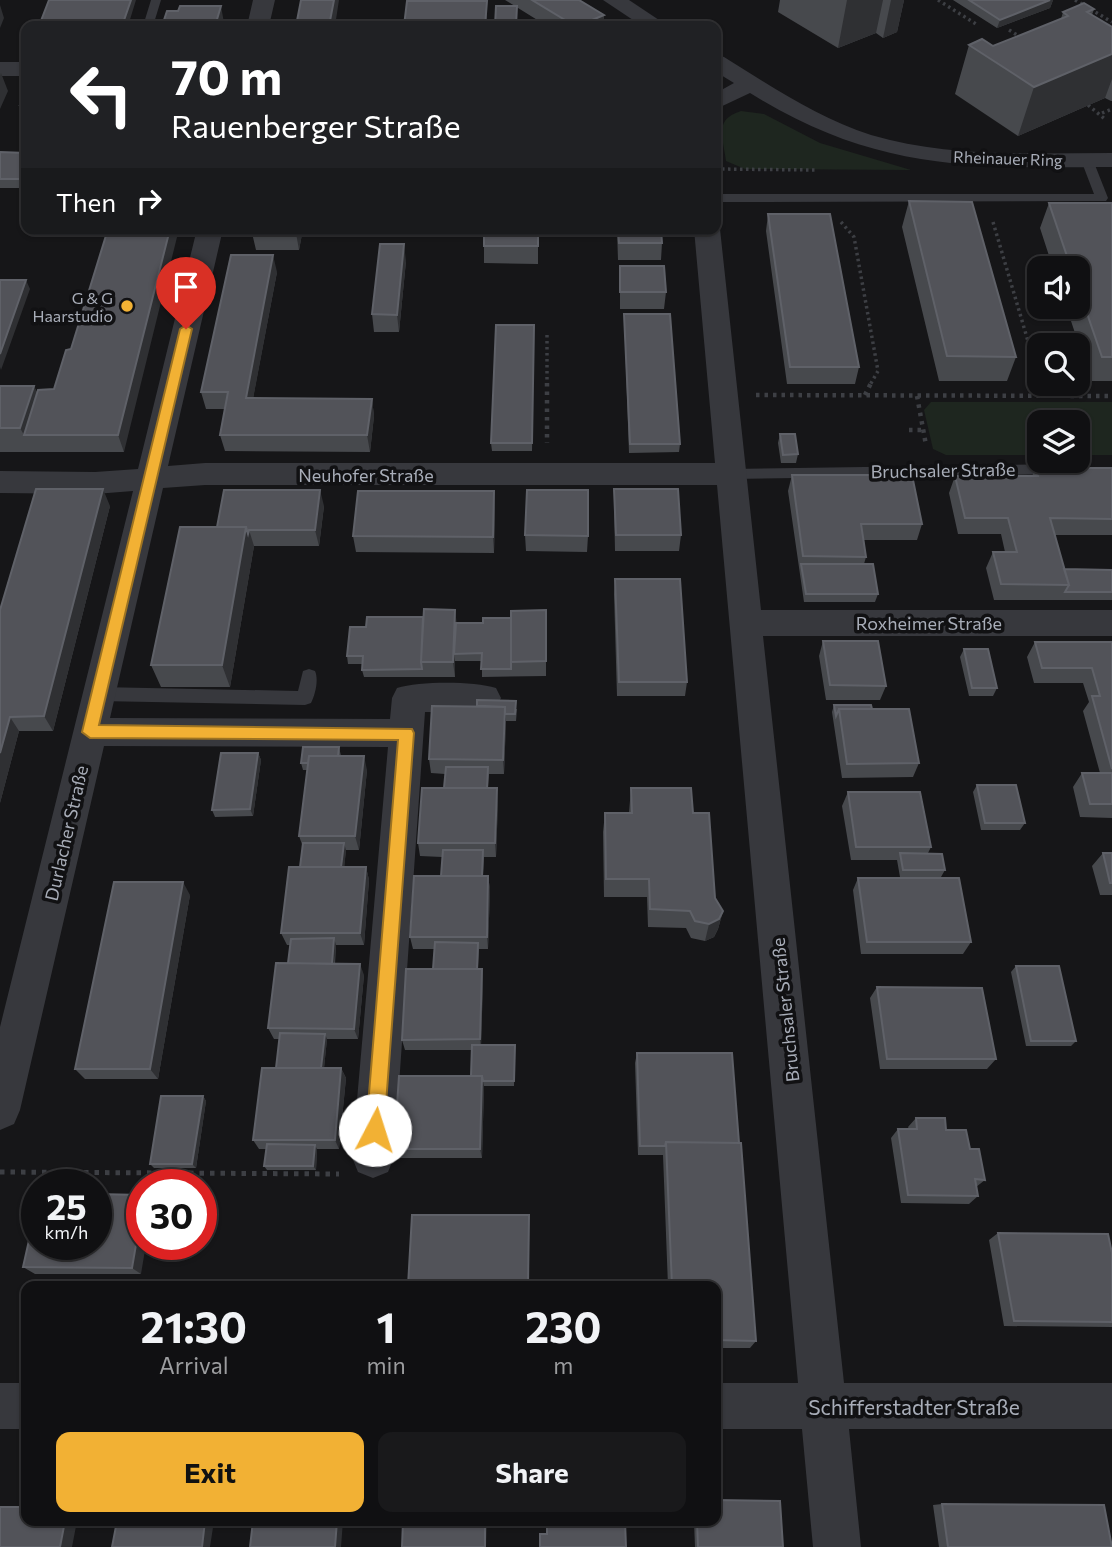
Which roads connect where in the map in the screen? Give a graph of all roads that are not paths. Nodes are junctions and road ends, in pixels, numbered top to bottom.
1 (156, 0) edge
2 (264, 0) edge
3 (614, 0) edge
4 (657, 4) dead end
5 (634, 12) junction
6 (150, 21) edge
7 (259, 21) edge
8 (649, 21) edge
9 (721, 65) edge
10 (0, 69) edge
11 (21, 69) edge
12 (751, 83) junction
13 (721, 99) edge
14 (1087, 160) junction
15 (1112, 160) edge
16 (721, 198) edge
17 (208, 235) edge
18 (708, 235) edge
19 (1027, 469) edge
20 (732, 474) junction
21 (151, 478) junction
22 (0, 482) edge
23 (746, 622) junction
24 (1112, 623) edge
25 (309, 676) dead end
26 (99, 694) junction
27 (484, 698) edge
28 (90, 732) junction
29 (406, 733) junction
30 (0, 1110) edge
31 (373, 1157) road end
32 (0, 1406) edge
33 (21, 1406) edge
34 (721, 1406) edge
35 (824, 1406) junction
36 (1112, 1406) edge
37 (837, 1547) edge

1 - 6 lane
2 - 7 street
3 - 5 street
4 - 5 street
5 - 8 street
9 - 12 street, Rheinauer Ring
10 - 11 street
12 - 13 street
12 - 14 street, Rheinauer Ring
14 - 15 street, Rheinauer Ring
14 - 16 lane
17 - 21 street, Durlacher Straße
18 - 20 street, Bruchsaler Straße
19 - 20 lane, Bruchsaler Straße
20 - 21 street, Neuhofer Straße
20 - 23 street, Bruchsaler Straße
21 - 22 street, Neuhofer Straße
21 - 26 street, Durlacher Straße
23 - 24 street, Roxheimer Straße
23 - 35 street, Bruchsaler Straße
25 - 26 lane
26 - 28 street, Durlacher Straße
27 - 29 street
28 - 29 street
28 - 30 street, Durlacher Straße
29 - 31 street
32 - 33 street
34 - 35 street, Schifferstadter Straße
35 - 36 street, Schifferstadter Straße
35 - 37 street, Bruchsaler Straße

